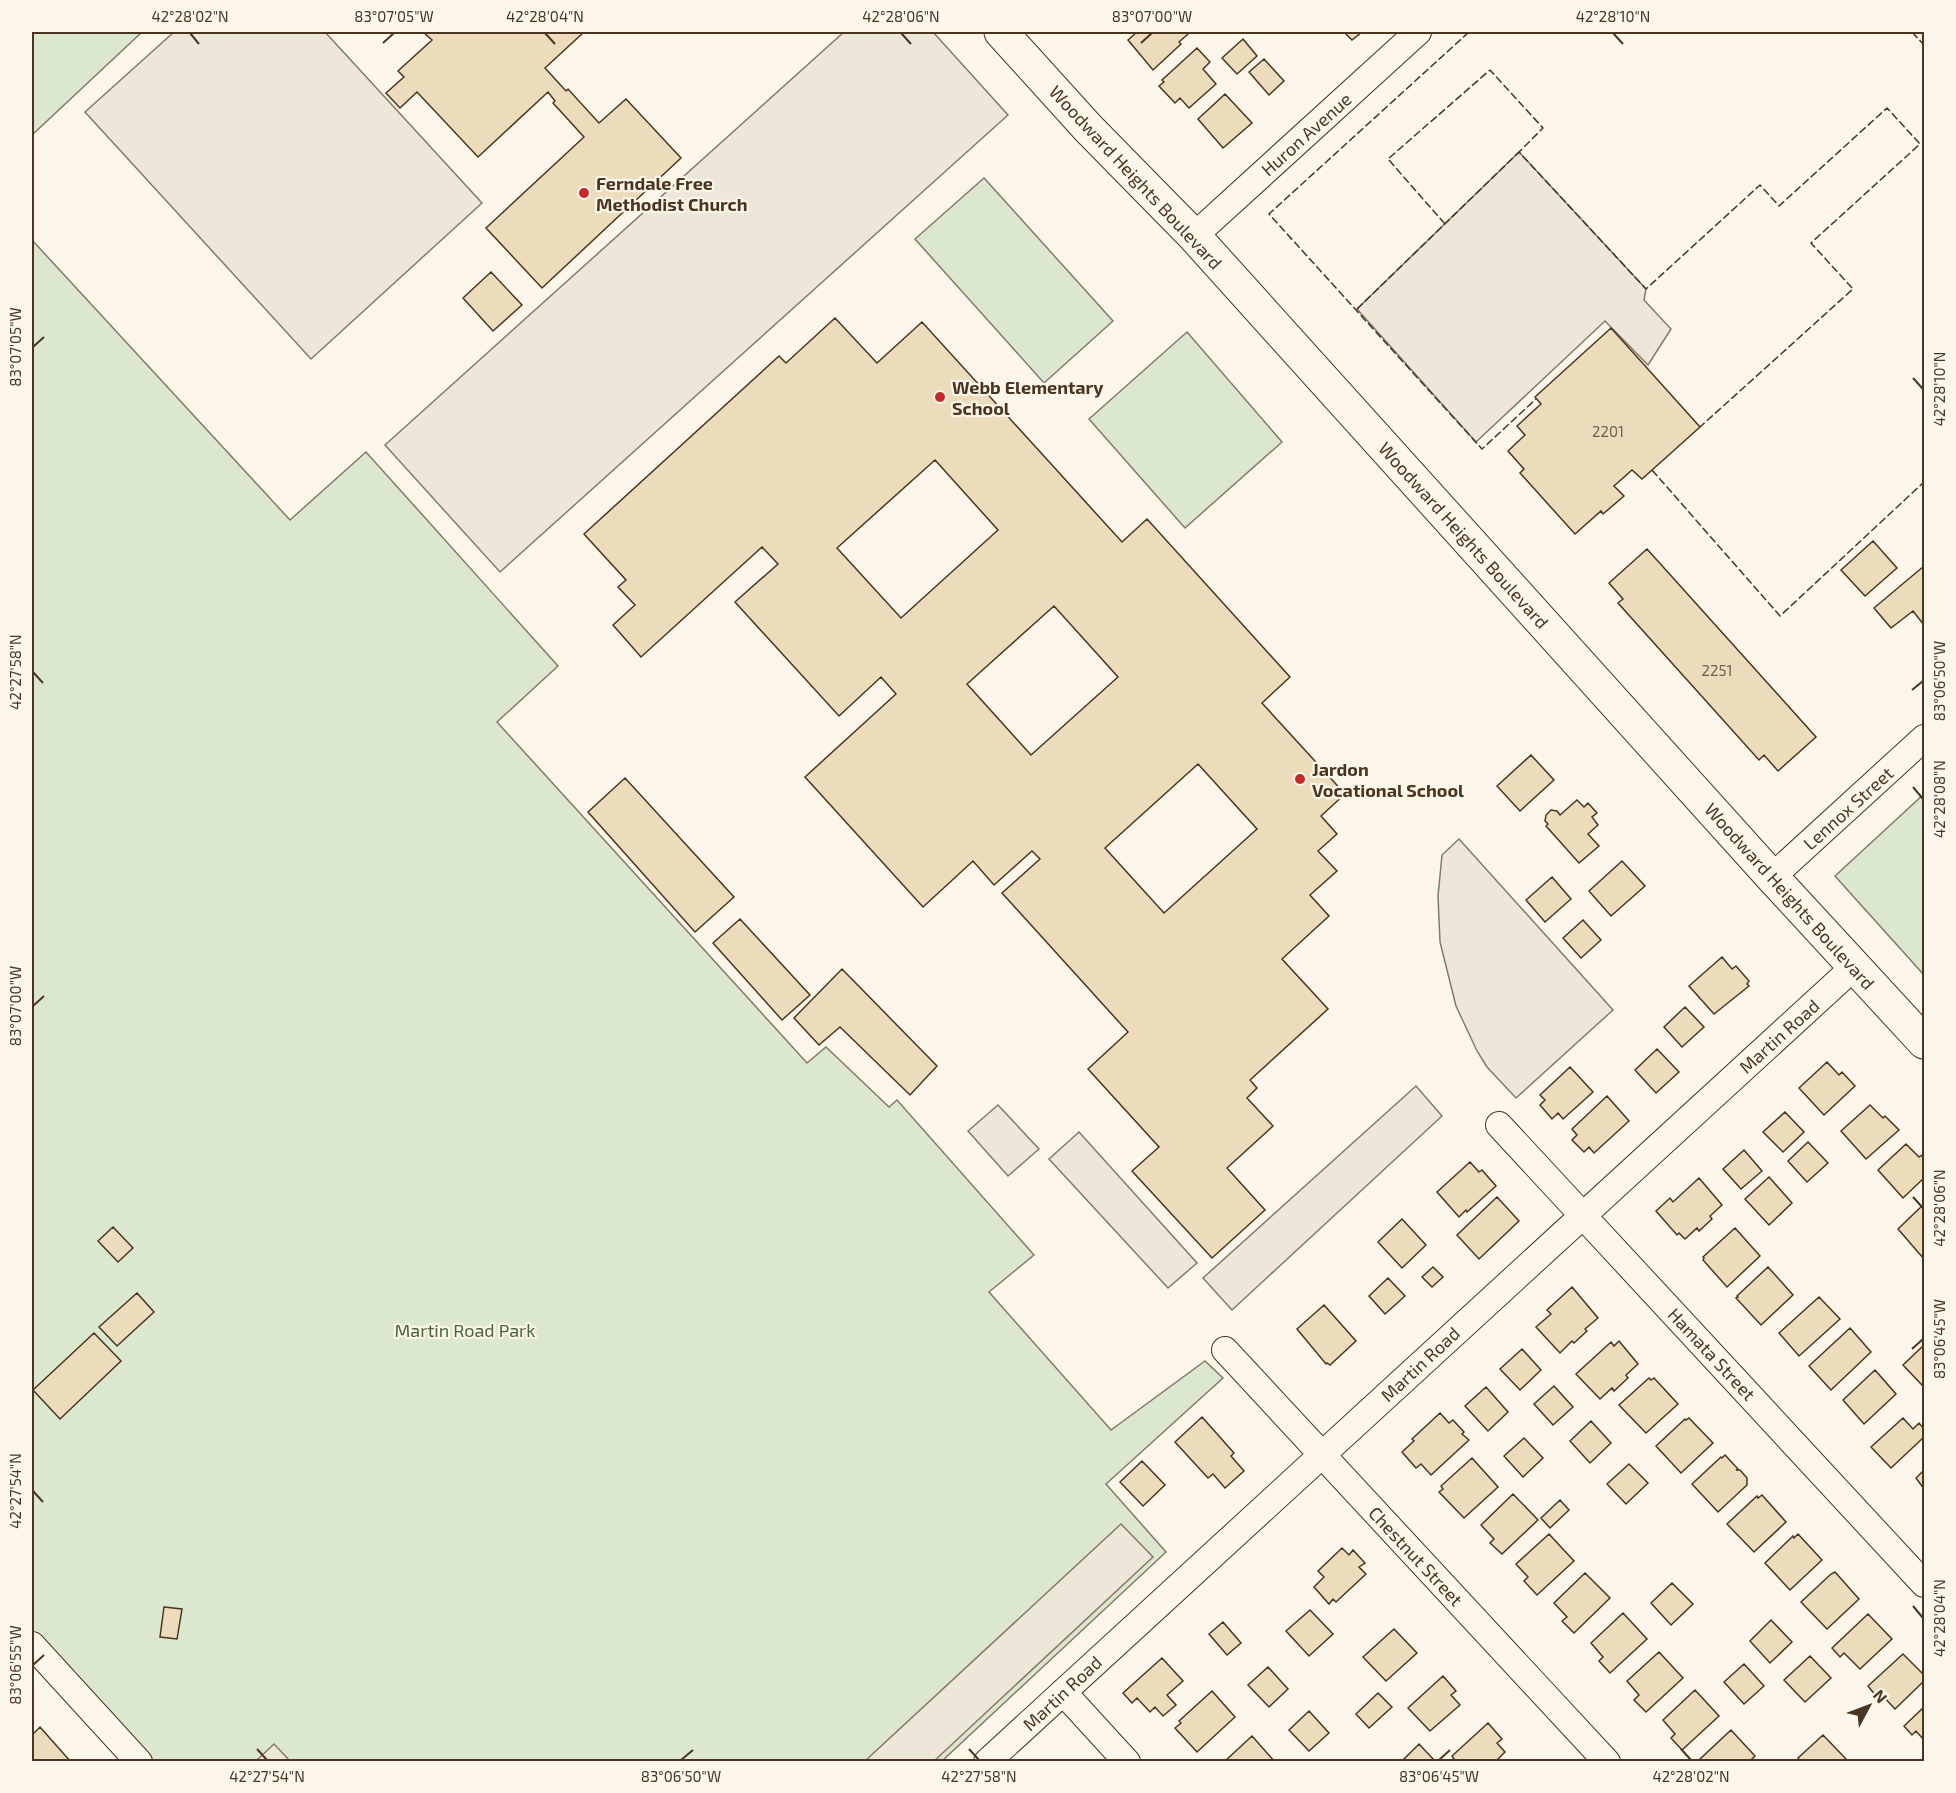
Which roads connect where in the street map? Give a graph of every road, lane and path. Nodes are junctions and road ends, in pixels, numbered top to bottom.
1 (1001, 32) edge
2 (1418, 32) edge
3 (1194, 236) junction
4 (1924, 738) edge
5 (1772, 877) junction
6 (1854, 967) junction
7 (1924, 1042) edge
8 (1499, 1125) dead end
9 (1582, 1215) junction
10 (1225, 1350) dead end
11 (1321, 1455) junction
12 (1924, 1584) edge
13 (34, 1652) edge
14 (1063, 1692) junction
15 (139, 1761) edge
16 (987, 1761) edge
17 (1127, 1761) edge
18 (1607, 1761) edge

1 - 3 street, Woodward Heights Boulevard
2 - 3 street, Huron Avenue
3 - 5 street, Woodward Heights Boulevard
4 - 5 street, Lennox Street
5 - 6 street, Woodward Heights Boulevard
6 - 7 street, Woodward Heights Boulevard
6 - 9 street, Martin Road
8 - 9 street, Hamata Street
9 - 11 street, Martin Road
9 - 12 street, Hamata Street
10 - 11 street, Chestnut Street
11 - 14 street, Martin Road
11 - 18 street, Chestnut Street
13 - 15 street
14 - 16 street, Martin Road
14 - 17 street

